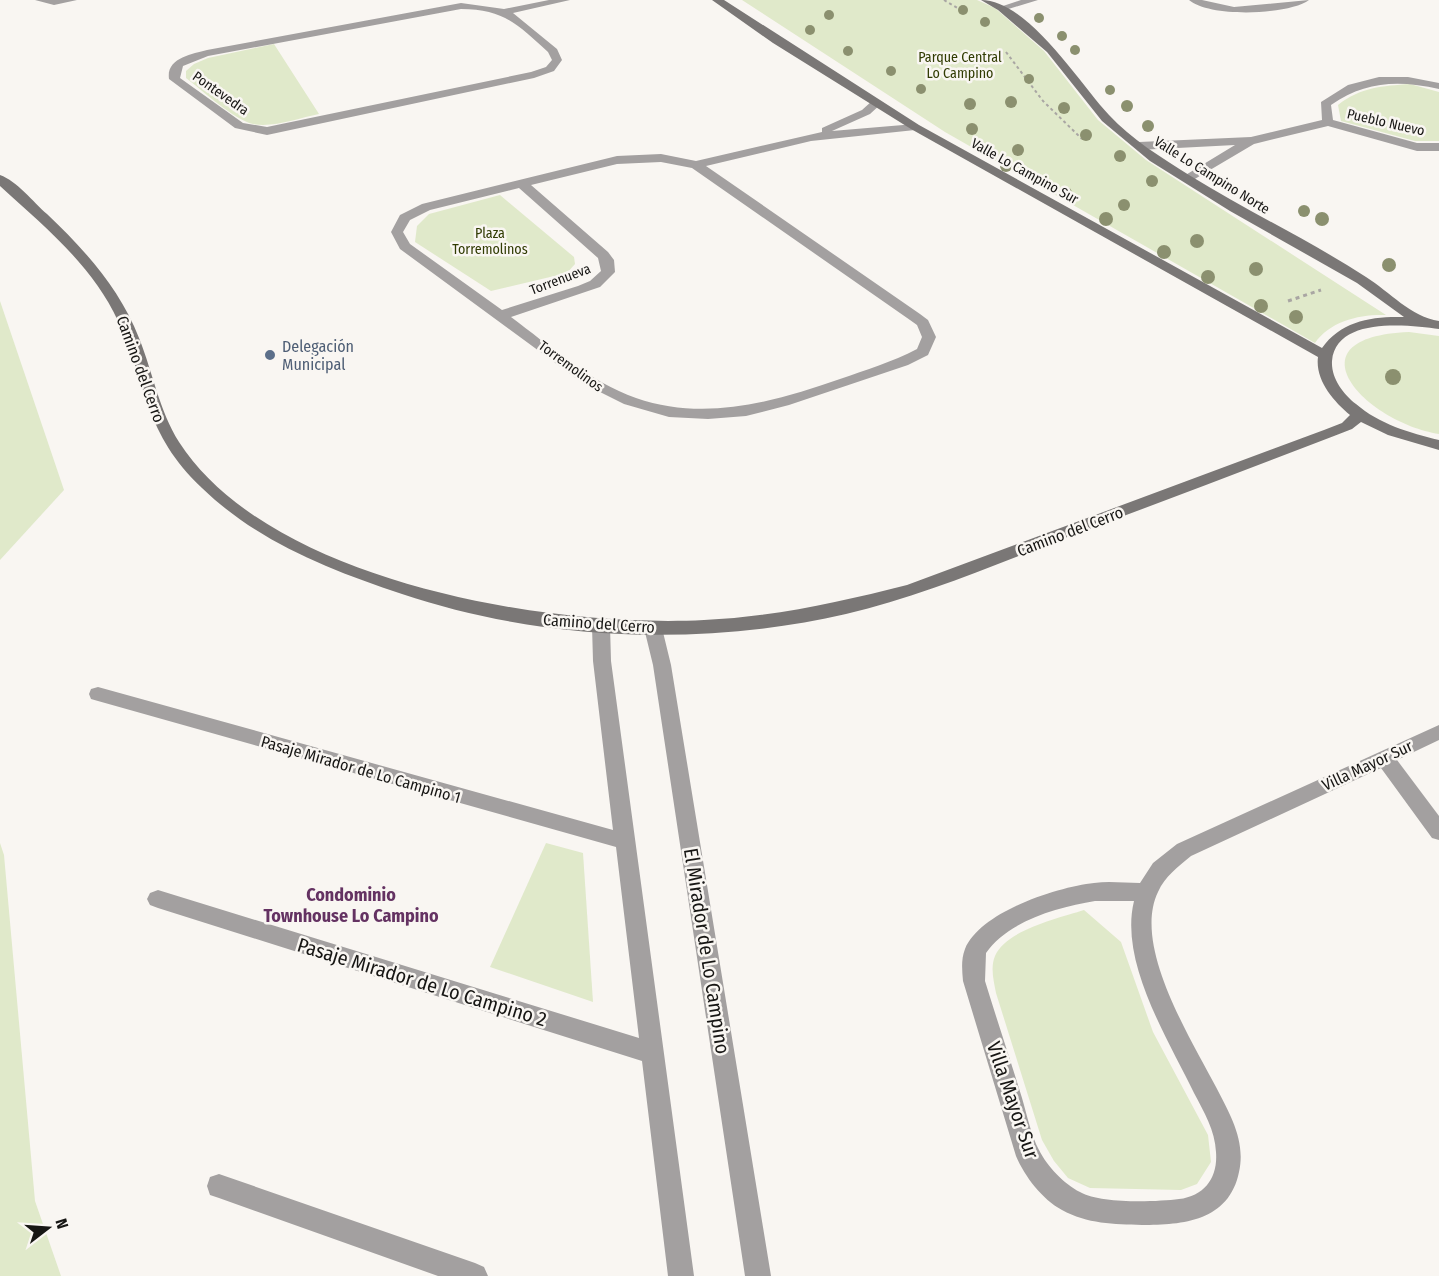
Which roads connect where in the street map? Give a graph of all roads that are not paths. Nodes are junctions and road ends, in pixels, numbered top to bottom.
1 (40, 0) edge
2 (72, 0) edge
3 (565, 0) edge
4 (717, 0) edge
5 (986, 0) edge
6 (1033, 0) edge
7 (1194, 0) edge
8 (1304, 0) edge
9 (1002, 8) junction
10 (507, 11) junction
11 (1439, 86) edge
12 (876, 103) junction
13 (1328, 122) junction
14 (915, 127) junction
15 (811, 137) junction
16 (1251, 141) junction
17 (1139, 146) junction
18 (1439, 147) edge
19 (696, 165) junction
20 (0, 179) edge
21 (1188, 179) junction
22 (521, 183) junction
23 (502, 315) junction
24 (1419, 322) junction
25 (1439, 325) edge
26 (1325, 355) junction
27 (1360, 414) junction
28 (1439, 446) edge
29 (600, 626) junction
30 (653, 628) junction
31 (98, 694) dead end
32 (1439, 732) edge
33 (1384, 757) junction
34 (1439, 832) edge
35 (624, 841) junction
36 (1147, 892) junction
37 (158, 899) dead end
38 (652, 1053) junction
39 (219, 1186) dead end
40 (475, 1276) edge
41 (681, 1276) edge
42 (758, 1276) edge

1 - 2 street
3 - 10 street, Pontevedra
4 - 12 street, Valle Lo Campino Sur
5 - 9 street, Valle Lo Campino Norte
6 - 9 street
7 - 8 street
9 - 17 street, Valle Lo Campino Norte
10 - 10 street, Pontevedra
11 - 13 street, Pueblo Nuevo
12 - 14 street, Valle Lo Campino Sur
12 - 15 street, Torremolinos
13 - 16 street, Pueblo Nuevo
13 - 18 street, Pueblo Nuevo
14 - 15 street, Torremolinos
14 - 26 street, Valle Lo Campino Sur
15 - 19 street, Torremolinos
16 - 17 street, Pueblo Nuevo
16 - 21 street, Pueblo Nuevo
17 - 21 street, Valle Lo Campino Norte
19 - 22 street, Torremolinos
19 - 23 street, Torremolinos
20 - 29 street, Camino del Cerro
21 - 24 street, Valle Lo Campino Norte
22 - 23 street, Torrenueva
22 - 23 street, Torremolinos
24 - 25 street
24 - 26 street
26 - 27 street
27 - 28 street
27 - 30 street, Camino del Cerro
29 - 30 street, Camino del Cerro
29 - 35 street
30 - 42 street, El Mirador de Lo Campino
31 - 35 street, Pasaje Mirador de Lo Campino 1
32 - 33 street, Villa Mayor Sur
33 - 34 street
33 - 36 street, Villa Mayor Sur
35 - 38 street
36 - 36 street, Villa Mayor Sur
37 - 38 street, Pasaje Mirador de Lo Campino 2
38 - 41 street
39 - 40 street

